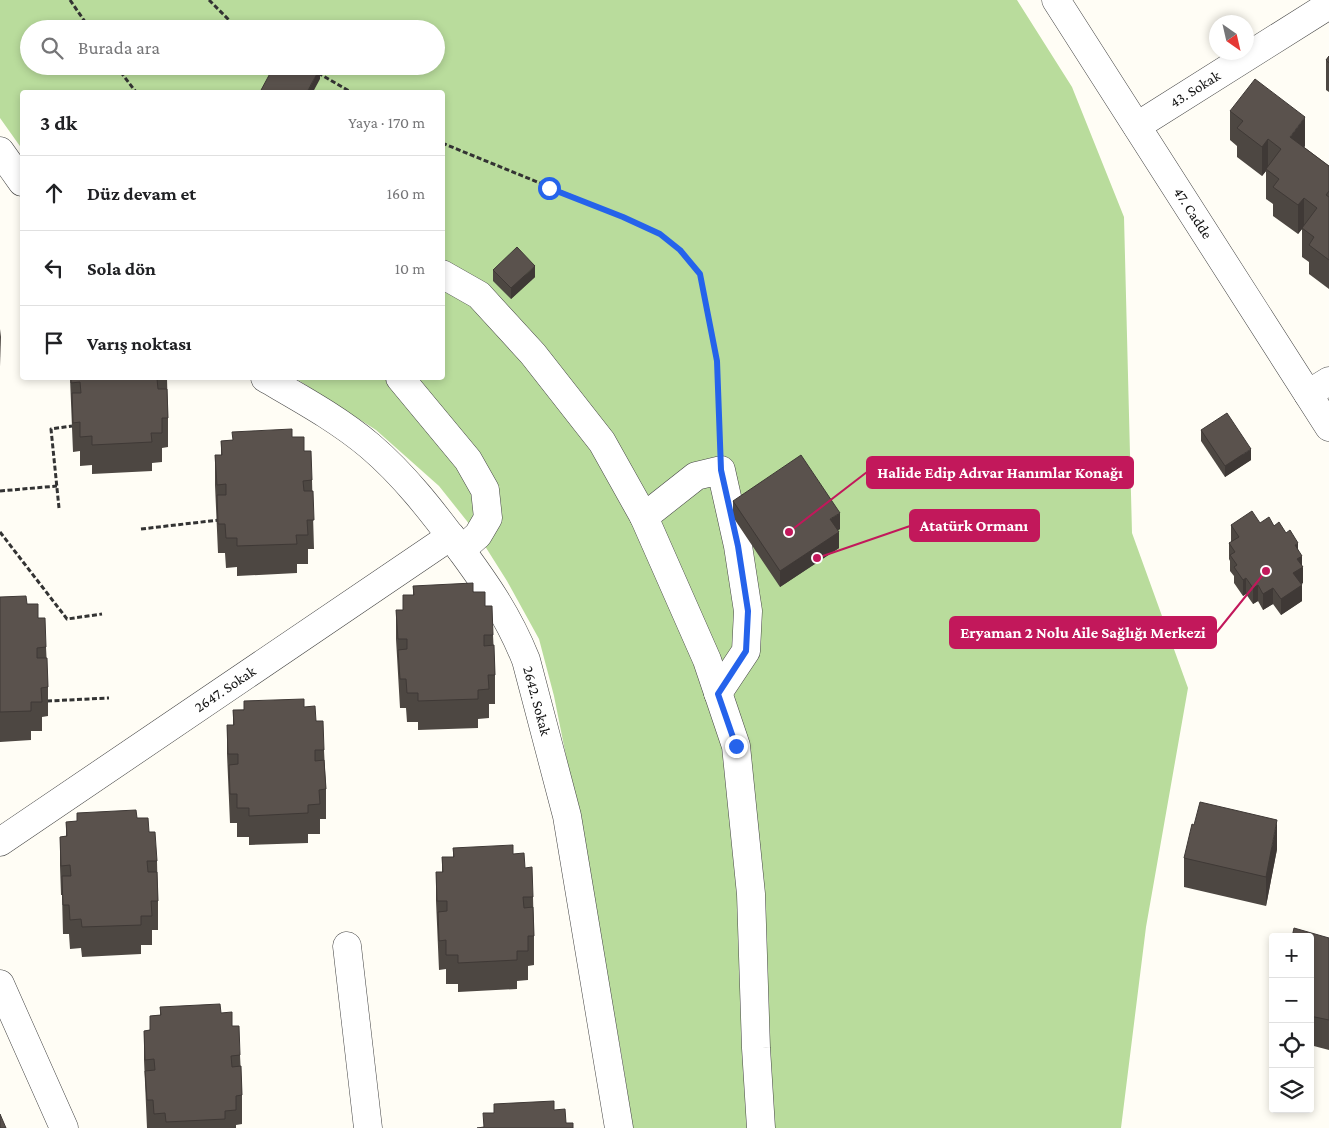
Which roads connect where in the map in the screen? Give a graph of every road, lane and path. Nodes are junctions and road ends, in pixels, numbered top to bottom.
1 (70, 0) edge
2 (209, 0) edge
3 (1056, 0) edge
4 (1329, 4) edge
5 (84, 20) edge
6 (229, 20) edge
7 (123, 75) edge
8 (321, 75) edge
9 (134, 90) edge
10 (347, 90) edge
11 (1137, 126) junction
12 (445, 145) edge
13 (1, 155) edge
14 (20, 179) edge
15 (445, 276) edge
16 (268, 380) edge
17 (402, 380) edge
18 (1319, 388) edge
19 (72, 426) edge
20 (1329, 426) edge
21 (721, 470) junction
22 (56, 486) junction
23 (0, 491) edge
24 (59, 508) dead end
25 (644, 517) junction
26 (226, 520) edge
27 (140, 529) dead end
28 (0, 532) edge
29 (456, 543) junction
30 (102, 614) dead end
31 (718, 694) junction
32 (109, 698) dead end
33 (47, 701) edge
34 (0, 842) edge
35 (346, 946) dead end
36 (0, 984) edge
37 (64, 1128) edge
38 (368, 1128) edge
39 (618, 1128) edge
40 (761, 1128) edge

1 - 5 path
2 - 6 path
3 - 11 street, 47. Cadde
4 - 11 street, 43. Sokak
7 - 9 path
8 - 10 path
11 - 18 street, 47. Cadde
12 - 21 path
13 - 14 street
15 - 25 street
16 - 29 street, 2642. Sokak
17 - 29 street, 2647. Sokak
18 - 20 street, 47. Cadde
19 - 22 path
21 - 25 street
21 - 31 street
22 - 23 path
22 - 24 path
25 - 31 street
26 - 27 path
28 - 30 path
29 - 34 street, 2647. Sokak
29 - 39 street, 2642. Sokak
31 - 40 street
32 - 33 path
35 - 38 street
36 - 37 street

